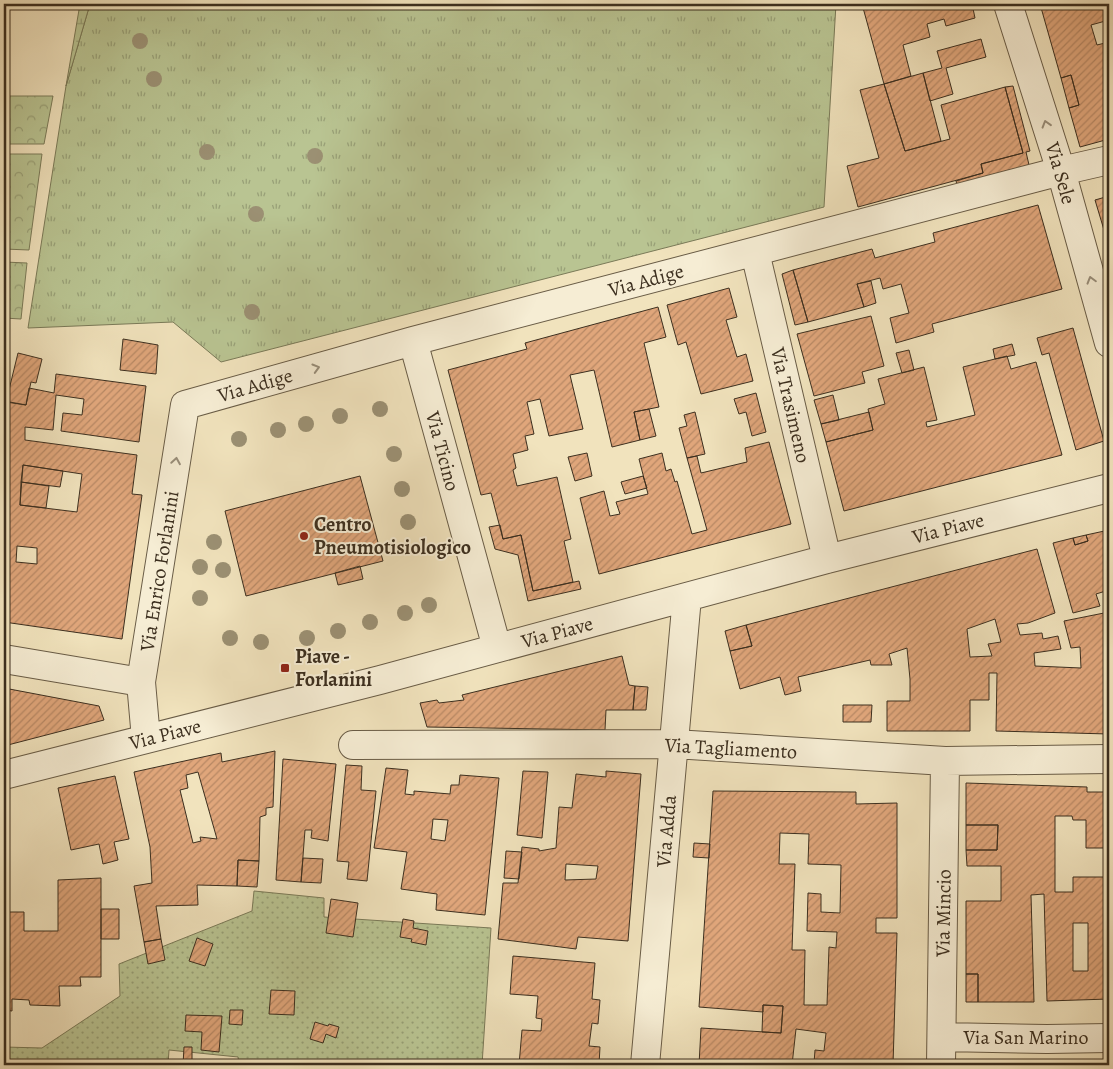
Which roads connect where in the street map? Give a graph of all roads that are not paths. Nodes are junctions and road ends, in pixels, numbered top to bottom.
1 (1008, 4) edge
2 (1109, 160) edge
3 (1061, 171) junction
4 (755, 252) junction
5 (413, 341) junction
6 (1109, 344) edge
7 (185, 405) joint
8 (1109, 488) edge
9 (827, 559) junction
10 (687, 597) junction
11 (497, 648) junction
12 (4, 659) edge
13 (141, 682) junction
14 (146, 738) junction
15 (674, 744) junction
16 (353, 745) dead end
17 (1109, 759) edge
18 (945, 761) junction
19 (4, 775) edge
20 (942, 1037) junction
21 (1109, 1038) edge
22 (645, 1065) edge
23 (941, 1065) edge

3 -> 1 street, Via Sele
2 - 3 street, Via Adige
3 - 4 street, Via Adige
6 -> 3 street, Via Sele
4 - 5 street, Via Adige
4 - 9 street, Via Trasimeno
7 -> 5 street, Via Adige
5 - 11 street, Via Ticino
13 -> 7 street, Via Enrico Forlanini
8 - 9 street, Via Piave
9 - 10 street, Via Piave
10 - 11 street, Via Piave
10 - 15 street, Via Adda
11 - 14 street, Via Piave
12 - 13 street
13 - 14 street, Via Enrico Forlanini
14 - 19 street, Via Piave
15 - 16 street, Via Tagliamento
15 - 18 street, Via Tagliamento
15 - 22 street, Via Adda
17 - 18 street, Via Tagliamento
18 - 20 street, Via Mincio
20 - 21 street, Via San Marino
20 - 23 street, Via Mincio

